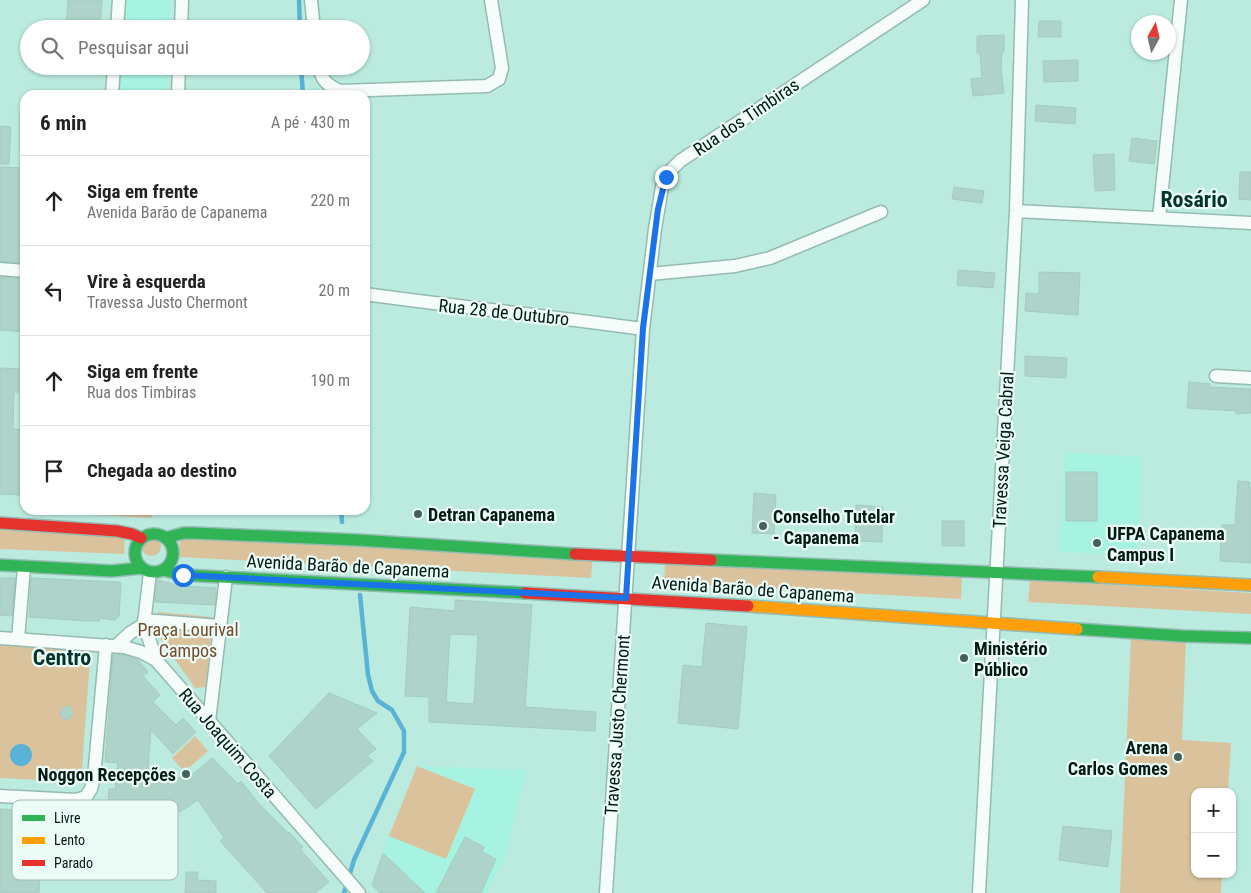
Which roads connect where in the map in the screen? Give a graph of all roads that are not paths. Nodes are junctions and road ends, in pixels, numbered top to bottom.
1 (119, 0) edge
2 (182, 0) edge
3 (311, 0) edge
4 (491, 0) edge
5 (923, 0) edge
6 (1181, 0) edge
7 (1020, 2) edge
8 (118, 20) edge
9 (181, 20) edge
10 (313, 20) edge
11 (113, 75) edge
12 (179, 75) edge
13 (320, 75) edge
14 (112, 90) edge
15 (178, 90) edge
16 (338, 90) edge
17 (369, 90) edge
18 (1016, 211) junction
19 (881, 212) dead end
20 (1159, 218) junction
21 (1251, 223) edge
22 (0, 269) edge
23 (20, 271) edge
24 (650, 274) junction
25 (370, 295) edge
26 (643, 328) junction
27 (1216, 376) dead end
28 (1251, 378) edge
29 (0, 523) edge
30 (141, 538) junction
31 (165, 538) junction
32 (628, 557) junction
33 (0, 565) edge
34 (24, 567) junction
35 (145, 570) junction
36 (163, 570) junction
37 (997, 572) junction
38 (226, 577) junction
39 (1251, 585) edge
40 (626, 598) junction
41 (144, 622) junction
42 (994, 623) junction
43 (220, 626) junction
44 (0, 638) edge
45 (18, 638) junction
46 (1251, 638) edge
47 (111, 645) junction
48 (156, 660) junction
49 (209, 721) junction
50 (0, 796) edge
51 (360, 893) edge
52 (606, 893) edge
53 (979, 893) edge

1 - 8 street
2 - 9 street
3 - 10 street
4 - 17 street
5 - 24 street, Rua dos Timbiras
6 - 20 street
7 - 18 street, Travessa Veiga Cabral
11 - 14 street
12 - 15 street
13 - 16 street
18 - 20 street
18 - 37 street, Travessa Veiga Cabral
19 - 24 street
20 - 21 street
22 - 23 street
24 - 26 street, Rua dos Timbiras
25 - 26 street, Rua 28 de Outubro
26 - 32 street, Rua dos Timbiras
27 - 28 street
29 - 30 street
30 - 31 street
30 - 35 street
31 - 32 street, Avenida Barão de Capanema
31 - 36 street
32 - 37 street, Avenida Barão de Capanema
32 - 40 street, Travessa Justo Chermont
33 - 34 street
34 - 35 street
34 - 45 street
35 - 36 street
35 - 41 street, Rua Joaquim Costa
36 - 38 street, Avenida Barão de Capanema
37 - 39 street, Avenida Barão de Capanema
37 - 42 street, Travessa Veiga Cabral
38 - 40 street, Avenida Barão de Capanema
38 - 43 street
40 - 42 street, Avenida Barão de Capanema
40 - 52 street, Travessa Justo Chermont
41 - 43 street
41 - 47 street
41 - 48 street, Rua Joaquim Costa
42 - 46 street, Avenida Barão de Capanema
42 - 53 street, Travessa Veiga Cabral
43 - 49 street
44 - 45 street
45 - 47 street
47 - 48 street
47 - 50 street
48 - 49 street, Rua Joaquim Costa
49 - 51 street, Rua Joaquim Costa

